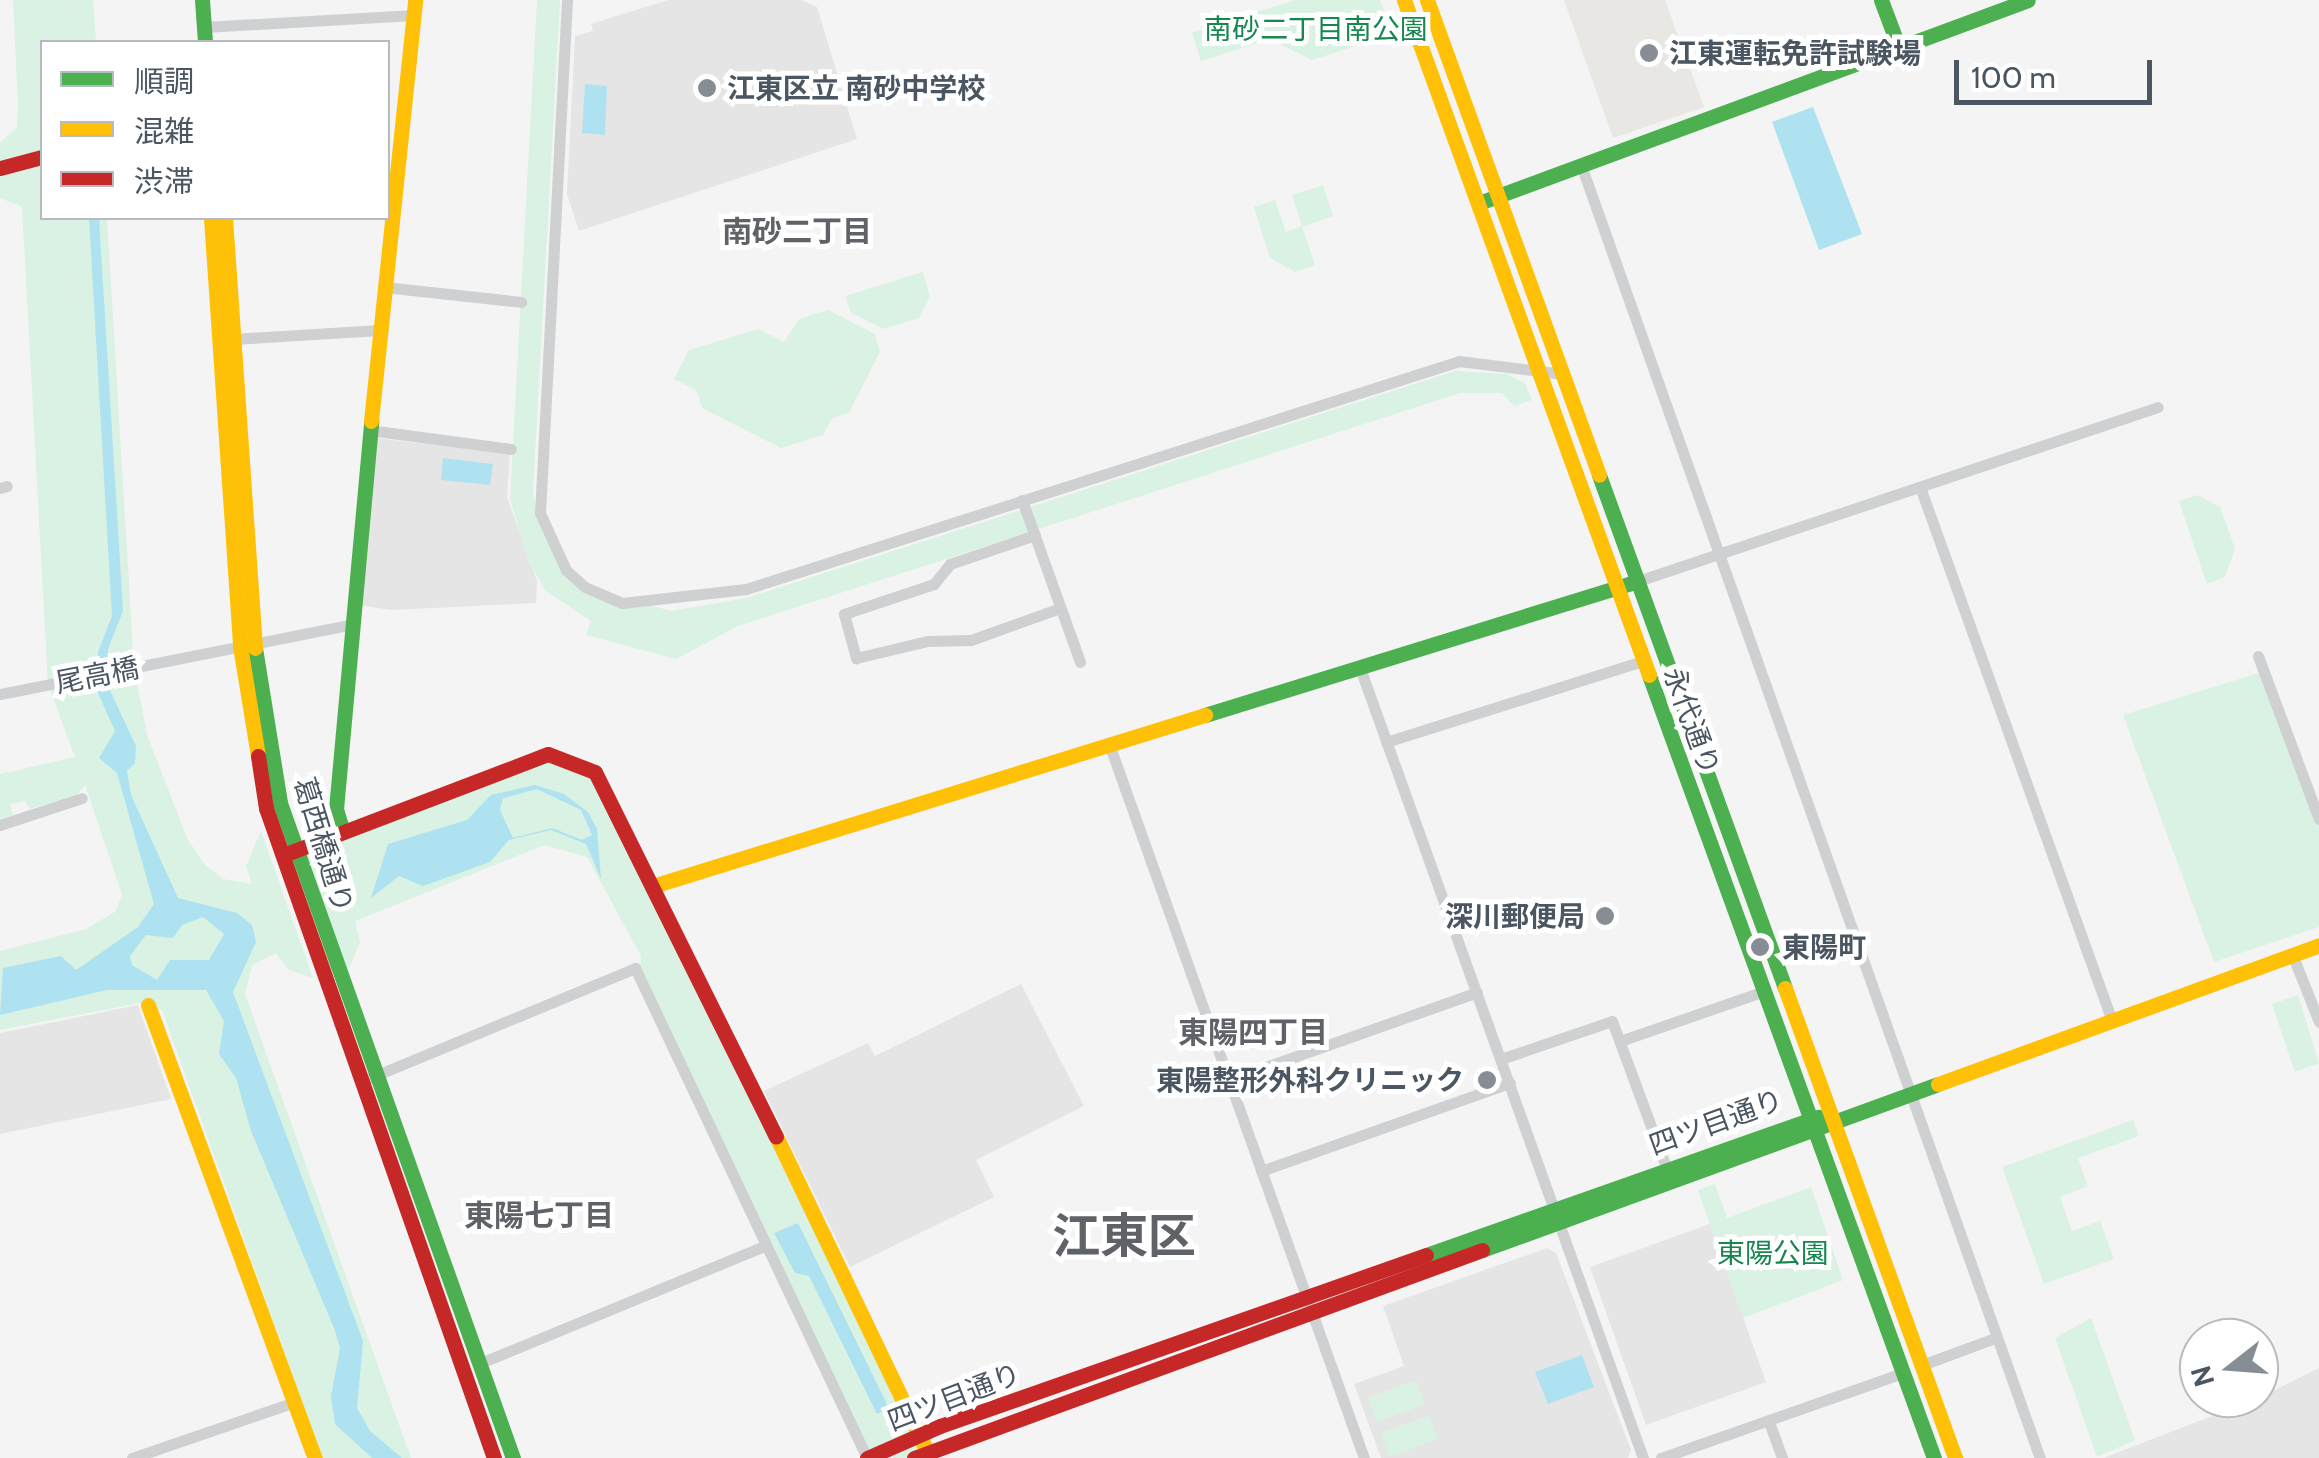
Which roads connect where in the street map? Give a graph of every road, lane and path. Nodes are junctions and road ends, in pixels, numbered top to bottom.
1 (202, 0) edge
2 (567, 0) edge
3 (1404, 0) edge
4 (1427, 0) edge
5 (1881, 0) edge
6 (2028, 0) edge
7 (415, 7) edge
8 (204, 35) edge
9 (1898, 48) junction
10 (406, 95) junction
11 (390, 96) edge
12 (35, 159) edge
13 (1581, 165) junction
14 (0, 168) edge
15 (1498, 196) junction
16 (1479, 203) junction
17 (211, 220) edge
18 (225, 220) edge
19 (384, 287) junction
20 (521, 302) dead end
21 (380, 330) junction
22 (233, 340) junction
23 (1540, 369) junction
24 (1563, 374) junction
25 (2158, 407) dead end
26 (369, 430) junction
27 (511, 449) dead end
28 (1920, 487) junction
29 (1022, 500) junction
30 (1035, 535) junction
31 (1720, 554) junction
32 (1638, 581) junction
33 (1618, 588) junction
34 (1060, 608) junction
35 (349, 625) junction
36 (247, 645) junction
37 (2258, 656) dead end
38 (1644, 661) junction
39 (1080, 662) dead end
40 (1360, 668) junction
41 (0, 694) edge
42 (1386, 742) junction
43 (1109, 744) junction
44 (82, 798) dead end
45 (2319, 818) edge
46 (0, 825) edge
47 (342, 832) junction
48 (288, 853) junction
49 (656, 885) junction
50 (2319, 945) edge
51 (2292, 954) junction
52 (1764, 991) junction
53 (1477, 992) junction
54 (148, 1005) dead end
55 (2111, 1018) junction
56 (2319, 1022) edge
57 (1620, 1041) junction
58 (1501, 1059) junction
59 (368, 1078) junction
60 (1229, 1080) junction
61 (1510, 1084) junction
62 (1907, 1092) junction
63 (1832, 1118) junction
64 (1812, 1124) junction
65 (1666, 1167) junction
66 (1261, 1171) junction
67 (1553, 1207) junction
68 (1559, 1224) junction
69 (764, 1246) junction
70 (1306, 1295) junction
71 (1313, 1314) junction
72 (1996, 1338) junction
73 (478, 1364) junction
74 (1922, 1365) junction
75 (1903, 1373) junction
76 (294, 1402) junction
77 (1768, 1422) junction
78 (917, 1436) junction
79 (924, 1456) edge
80 (870, 1457) edge
81 (132, 1458) edge
82 (315, 1458) edge
83 (494, 1458) edge
84 (513, 1458) edge
85 (1364, 1458) edge
86 (1643, 1458) edge
87 (1662, 1458) edge
88 (1782, 1458) edge
89 (1934, 1458) edge
90 (1955, 1458) edge
91 (2040, 1458) edge

1 - 8 main road
2 - 29 street
3 - 16 main road, 永代通り
4 - 15 main road, 永代通り
5 - 9 main road
6 - 9 main road
7 - 8 street
7 - 10 main road
9 - 13 main road
10 - 11 street
10 - 19 main road
12 - 14 main road
13 - 15 main road
13 - 31 street
15 - 16 main road
15 - 24 main road, 永代通り
16 - 23 main road, 永代通り
17 - 36 main road, 葛西橋通り
18 - 22 main road, 葛西橋通り
19 - 20 street
19 - 21 main road
21 - 22 street
21 - 26 main road
22 - 36 main road, 葛西橋通り
23 - 24 street
23 - 29 street
23 - 33 main road, 永代通り
24 - 32 main road, 永代通り
25 - 28 street
26 - 27 street
26 - 35 main road
28 - 31 street
28 - 55 street
29 - 30 street
30 - 34 street
30 - 34 street
31 - 32 street
31 - 62 street
32 - 33 main road
32 - 63 main road, 永代通り
33 - 38 main road, 永代通り
33 - 40 main road
34 - 39 street
35 - 36 street, 尾高橋
35 - 47 main road
36 - 41 street, 尾高橋
36 - 48 main road, 葛西橋通り
37 - 45 street
38 - 42 street
38 - 52 main road, 永代通り
40 - 42 street
40 - 43 main road
42 - 53 street
43 - 49 main road
43 - 60 street
44 - 46 street
47 - 48 main road
47 - 49 main road
48 - 59 main road, 葛西橋通り
49 - 78 main road
50 - 51 main road
51 - 55 main road
51 - 56 street
52 - 57 street
52 - 64 main road, 永代通り
53 - 58 street
53 - 60 street
54 - 76 main road
55 - 62 main road
57 - 58 street
57 - 65 street
58 - 61 street
59 - 69 street
59 - 73 main road, 葛西橋通り
59 - 83 main road, 葛西橋通り
60 - 66 street
61 - 66 street
61 - 67 street
62 - 63 main road
62 - 72 street
63 - 64 main road, 四ツ目通り
63 - 74 main road, 永代通り
64 - 65 main road, 四ツ目通り
64 - 68 main road, 四ツ目通り
64 - 75 main road, 永代通り
65 - 67 main road, 四ツ目通り
66 - 70 street
67 - 68 street
67 - 70 main road, 四ツ目通り
68 - 71 main road, 四ツ目通り
68 - 86 street
69 - 73 street
69 - 80 street
70 - 71 street
70 - 78 main road, 四ツ目通り
71 - 79 main road, 四ツ目通り
71 - 85 street
72 - 74 street
72 - 91 street
73 - 84 main road, 葛西橋通り
74 - 90 main road, 永代通り
75 - 77 street
75 - 89 main road, 永代通り
76 - 81 street
76 - 82 main road
77 - 87 street
77 - 88 street
78 - 79 main road
78 - 80 main road, 四ツ目通り

